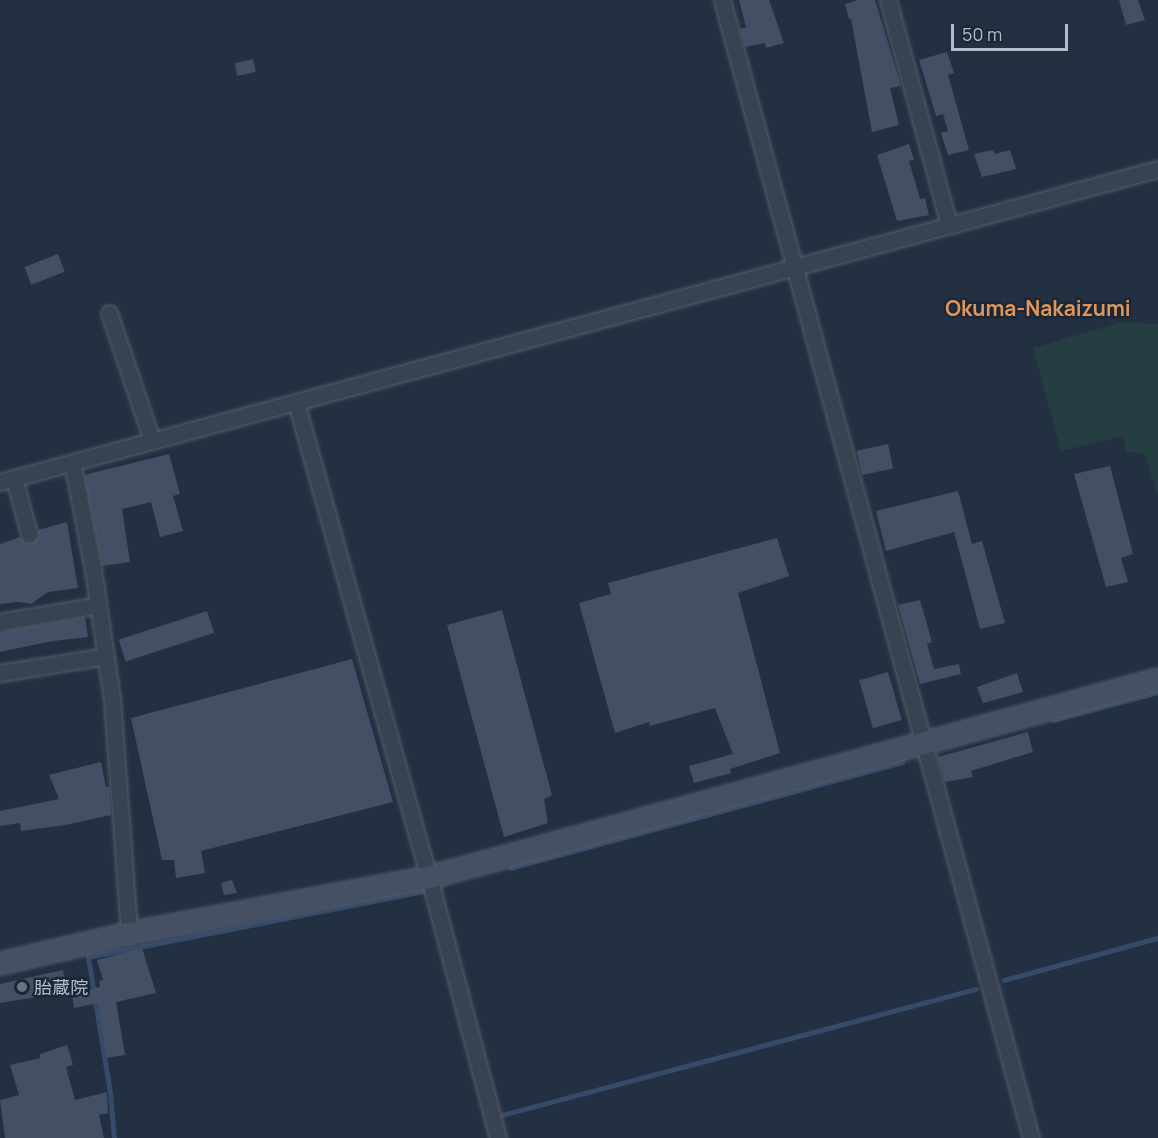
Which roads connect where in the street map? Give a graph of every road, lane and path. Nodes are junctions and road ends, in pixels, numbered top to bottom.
1 (722, 0) edge
2 (888, 0) edge
3 (1158, 169) edge
4 (949, 225) junction
5 (795, 265) junction
6 (110, 313) dead end
7 (296, 402) junction
8 (152, 440) junction
9 (72, 462) junction
10 (7, 480) edge
11 (29, 534) dead end
12 (98, 605) junction
13 (0, 622) edge
14 (106, 656) junction
15 (0, 673) edge
16 (1158, 679) edge
17 (924, 743) junction
18 (429, 877) junction
19 (129, 933) junction
20 (0, 963) edge
21 (498, 1138) edge
22 (1031, 1138) edge

1 - 5 street
2 - 4 street
3 - 4 street
4 - 5 street
5 - 7 street
5 - 17 street
6 - 8 street
7 - 8 street
7 - 18 street
8 - 9 street
9 - 10 street
9 - 12 street
10 - 11 street
12 - 13 street
12 - 14 street
14 - 15 street
14 - 19 street
16 - 17 street
17 - 18 street
17 - 22 street
18 - 19 street
18 - 21 street
19 - 20 street

